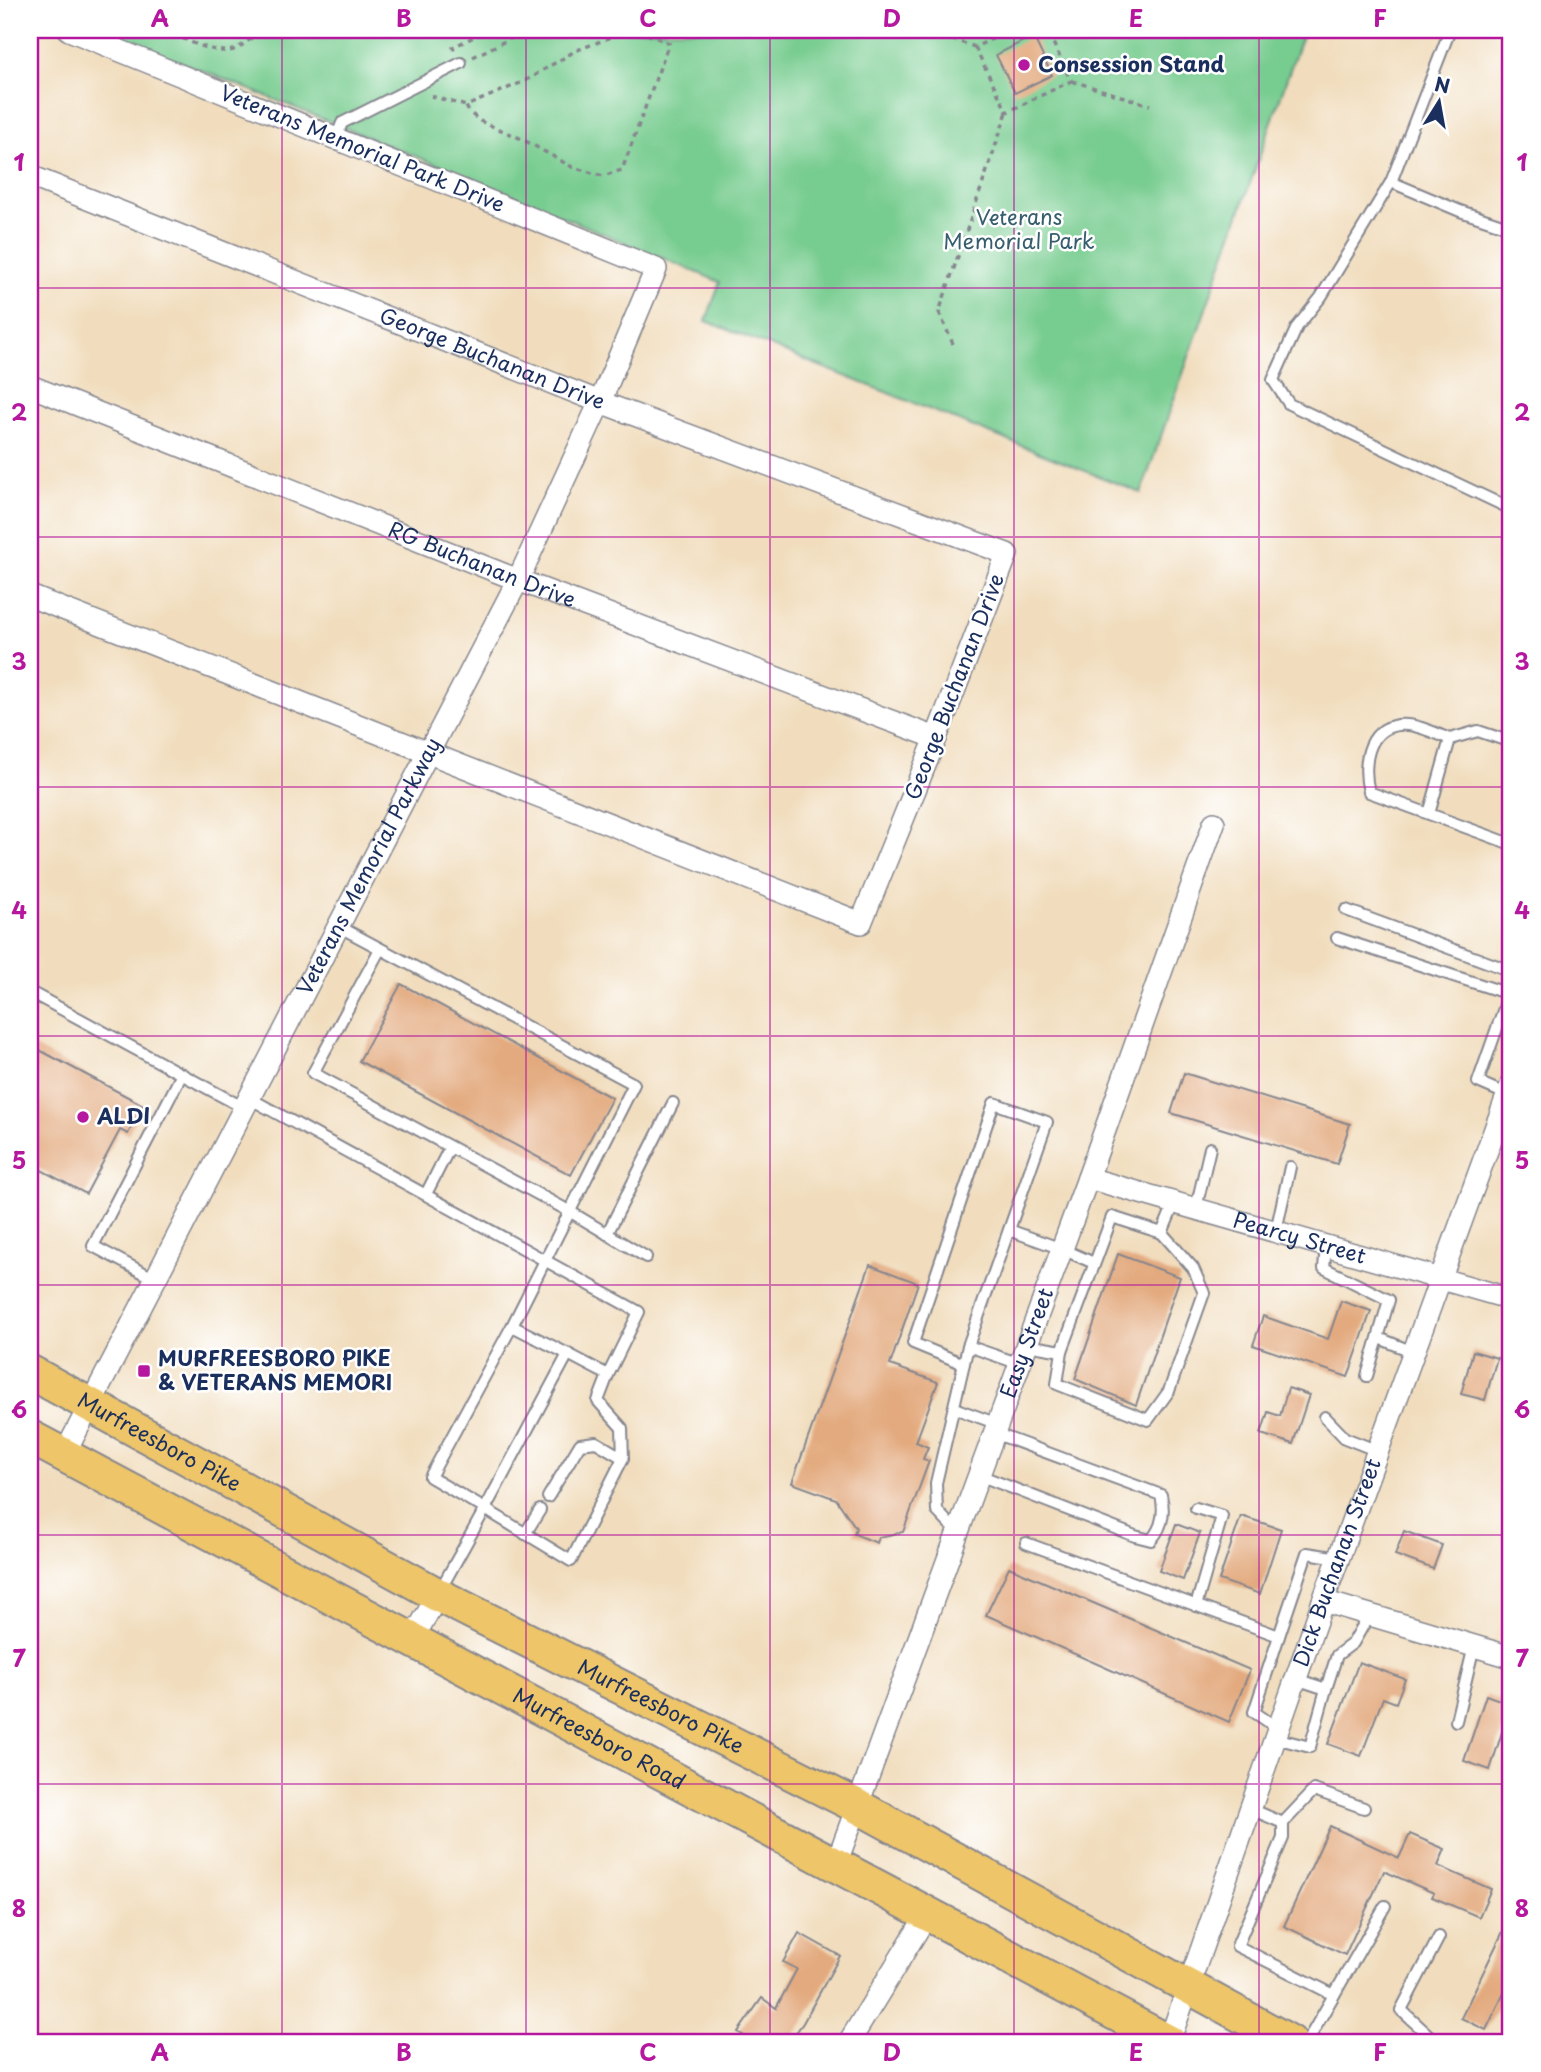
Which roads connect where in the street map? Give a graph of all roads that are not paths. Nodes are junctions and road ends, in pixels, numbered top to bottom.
1 (69, 30) edge
2 (1450, 30) edge
3 (461, 63) road end
4 (336, 138) junction
5 (30, 176) edge
6 (1391, 182) junction
7 (1511, 228) edge
8 (656, 269) joint
9 (30, 386) edge
10 (600, 402) junction
11 (1511, 509) edge
12 (518, 580) junction
13 (30, 596) edge
14 (936, 738) junction
15 (1450, 739) junction
16 (1511, 742) edge
17 (428, 754) junction
18 (1429, 814) junction
19 (1214, 823) dead end
20 (1511, 844) edge
21 (1346, 910) dead end
22 (338, 926) junction
23 (1337, 938) dead end
24 (380, 949) junction
25 (1511, 971) edge
26 (30, 992) edge
27 (182, 1074) junction
28 (1509, 1090) edge
29 (247, 1103) junction
30 (673, 1103) dead end
31 (450, 1147) junction
32 (1210, 1148) dead end
33 (1290, 1167) dead end
34 (1088, 1178) junction
35 (426, 1194) junction
36 (1175, 1202) junction
37 (1196, 1208) junction
38 (569, 1211) junction
39 (1009, 1230) junction
40 (1276, 1231) junction
41 (1162, 1233) junction
42 (607, 1234) junction
43 (1326, 1245) junction
44 (1062, 1249) junction
45 (646, 1257) dead end
46 (545, 1259) junction
47 (1094, 1263) junction
48 (1440, 1278) junction
49 (155, 1279) junction
50 (1511, 1299) edge
51 (512, 1326) junction
52 (1379, 1338) junction
53 (968, 1346) junction
54 (1062, 1351) junction
55 (1413, 1352) junction
56 (568, 1354) junction
57 (1023, 1354) junction
58 (964, 1364) junction
59 (30, 1372) edge
60 (608, 1375) junction
61 (1367, 1376) dead end
62 (91, 1404) junction
63 (954, 1408) junction
64 (1325, 1417) dead end
65 (996, 1428) junction
66 (30, 1437) edge
67 (1378, 1451) junction
68 (64, 1455) junction
69 (623, 1458) junction
70 (979, 1475) junction
71 (548, 1497) dead end
72 (1196, 1508) dead end
73 (485, 1509) junction
74 (540, 1510) dead end
75 (957, 1533) junction
76 (525, 1534) junction
77 (1026, 1544) dead end
78 (1339, 1558) junction
79 (438, 1595) junction
80 (1323, 1601) junction
81 (1196, 1606) junction
82 (1370, 1615) junction
83 (1279, 1636) junction
84 (412, 1640) junction
85 (1474, 1646) junction
86 (1511, 1657) edge
87 (1296, 1679) junction
88 (1326, 1689) junction
89 (1456, 1721) dead end
90 (1277, 1734) junction
91 (857, 1806) junction
92 (1364, 1808) dead end
93 (1251, 1809) junction
94 (1283, 1823) junction
95 (835, 1864) junction
96 (1385, 1906) dead end
97 (928, 1913) junction
98 (1438, 1937) dead end
99 (1188, 1986) junction
100 (1334, 1995) junction
101 (849, 2042) edge
102 (1169, 2042) edge
103 (1290, 2042) edge
104 (1307, 2042) edge
105 (1436, 2042) edge

1 - 4 street, Veterans Memorial Park Drive
2 - 6 lane
3 - 4 lane
4 - 8 street, Veterans Memorial Park Drive
5 - 10 street, George Buchanan Drive
6 - 7 lane
6 - 11 lane
8 - 10 street, Veterans Memorial Parkway
9 - 12 street, RG Buchanan Drive
10 - 12 street, Veterans Memorial Parkway
10 - 14 street, George Buchanan Drive
12 - 14 street, RG Buchanan Drive
12 - 17 street, Veterans Memorial Parkway
13 - 17 street, George Buchanan Drive
14 - 17 street, George Buchanan Drive
15 - 16 lane
15 - 18 lane
15 - 18 lane
17 - 22 street, Veterans Memorial Parkway
18 - 20 lane
19 - 34 street, Easy Street
21 - 25 lane
22 - 24 lane
22 - 29 street, Veterans Memorial Parkway
23 - 28 lane
24 - 31 lane
24 - 38 lane
26 - 27 lane
27 - 29 lane
27 - 49 lane
28 - 48 street, Dick Buchanan Street
29 - 35 lane
29 - 49 street, Veterans Memorial Parkway
30 - 42 lane
31 - 35 lane
31 - 38 lane
32 - 37 lane
33 - 40 lane
34 - 36 street, Pearcy Street
34 - 44 street, Easy Street
35 - 46 lane
36 - 37 street, Pearcy Street
36 - 41 lane
37 - 40 street, Pearcy Street
38 - 42 lane
38 - 46 lane
39 - 44 lane
39 - 53 lane
39 - 58 lane
40 - 43 street, Pearcy Street
41 - 47 lane
41 - 54 lane
42 - 45 lane
43 - 48 street, Pearcy Street
43 - 52 lane
44 - 47 lane
44 - 57 street, Easy Street
46 - 51 lane
46 - 60 lane
47 - 54 lane
48 - 50 street, Pearcy Street
48 - 55 street, Dick Buchanan Street
49 - 62 street, Veterans Memorial Parkway
51 - 56 lane
51 - 73 lane
52 - 55 lane
52 - 61 lane
53 - 57 lane
53 - 58 lane
54 - 57 lane
55 - 67 street, Dick Buchanan Street
56 - 60 lane
56 - 73 lane
57 - 65 street, Easy Street
58 - 63 lane
59 - 62 main road, Murfreesboro Pike
60 - 69 lane
62 - 68 street, Veterans Memorial Parkway
62 - 79 main road, Murfreesboro Pike
63 - 65 lane
63 - 75 lane
64 - 67 lane
65 - 70 street, Easy Street
65 - 70 lane
66 - 68 main road, Murfreesboro Road
67 - 78 street, Dick Buchanan Street
68 - 84 main road, Murfreesboro Road
69 - 71 lane
69 - 76 lane
70 - 75 street, Easy Street
72 - 81 lane
73 - 76 lane
73 - 79 lane
74 - 76 lane
75 - 91 street, Easy Street
77 - 81 lane
78 - 80 street, Dick Buchanan Street
78 - 83 lane
79 - 84 street
79 - 91 main road, Murfreesboro Pike
80 - 82 street
80 - 87 street, Dick Buchanan Street
81 - 83 lane
82 - 85 street
82 - 88 lane
83 - 90 lane
84 - 95 main road, Murfreesboro Road
85 - 86 street
85 - 89 lane
87 - 88 lane
87 - 90 street, Dick Buchanan Street
88 - 90 lane
90 - 93 street, Dick Buchanan Street
91 - 95 street, Easy Street
91 - 99 main road, Murfreesboro Pike
92 - 94 lane
93 - 94 lane
93 - 99 street, Dick Buchanan Street
94 - 100 lane
95 - 97 main road, Murfreesboro Road
96 - 100 lane
97 - 101 street
97 - 102 main road, Murfreesboro Road
98 - 105 lane
99 - 102 street, Dick Buchanan Street
99 - 103 main road, Murfreesboro Pike
100 - 104 lane

